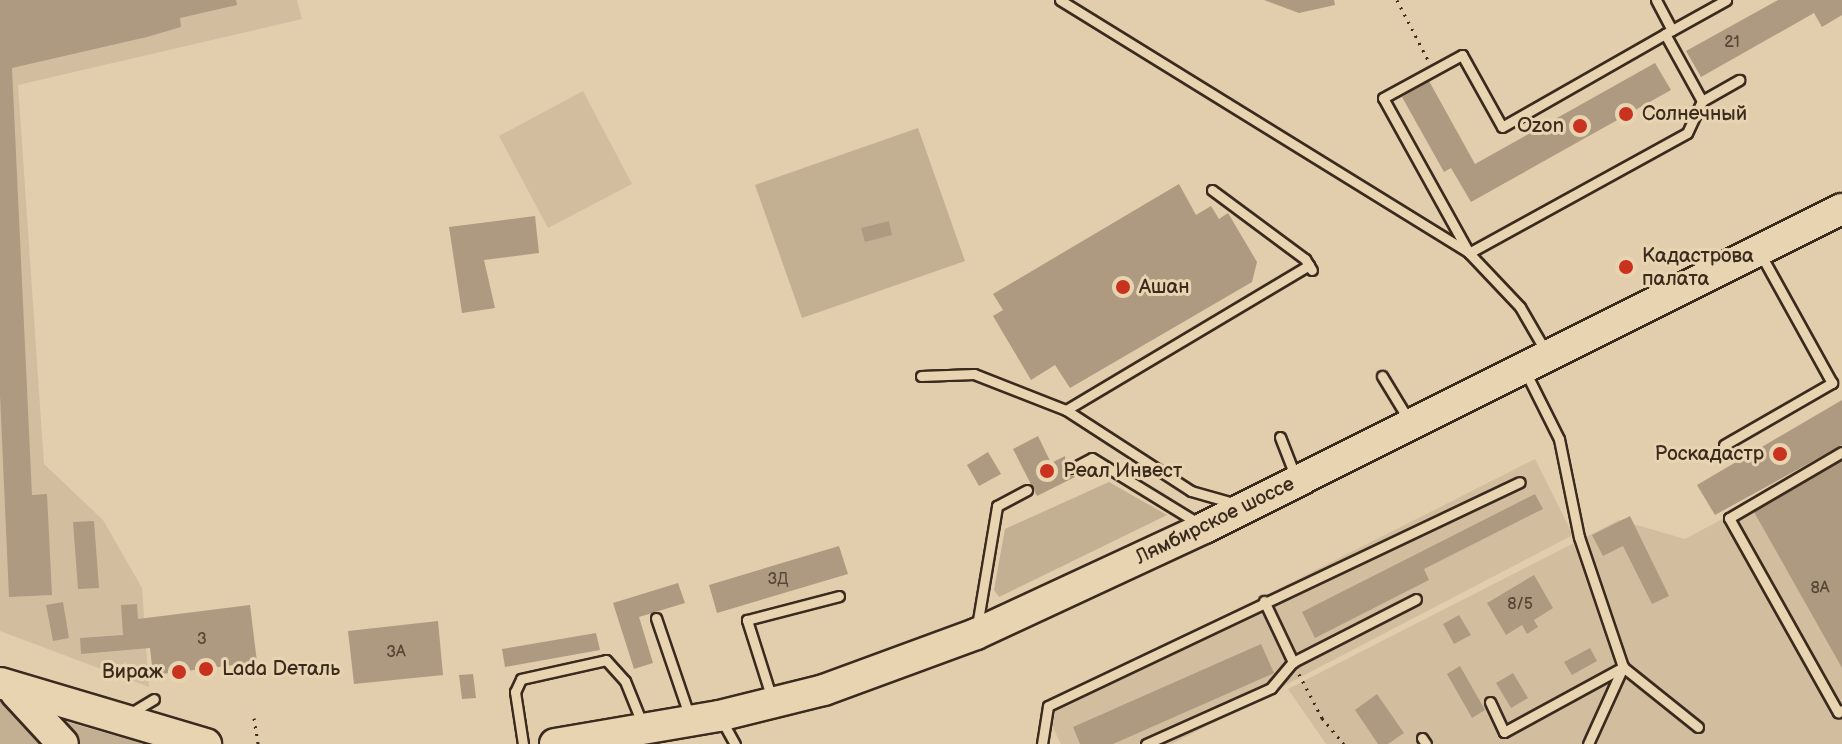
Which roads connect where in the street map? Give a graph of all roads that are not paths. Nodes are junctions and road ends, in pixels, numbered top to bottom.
1 (1060, 0) edge
2 (1656, 0) edge
3 (1726, 0) edge
4 (1669, 32) junction
5 (1739, 80) dead end
6 (1702, 101) junction
7 (1212, 190) dead end
8 (1842, 209) edge
9 (1758, 250) junction
10 (1469, 253) junction
11 (1536, 362) junction
12 (921, 376) dead end
13 (1382, 376) dead end
14 (1066, 410) junction
15 (1410, 422) junction
16 (1280, 437) dead end
17 (1724, 445) dead end
18 (1842, 452) edge
19 (1073, 468) dead end
20 (1297, 480) junction
21 (1520, 482) dead end
22 (1027, 490) dead end
23 (1246, 507) junction
24 (1204, 528) junction
25 (839, 596) dead end
26 (1416, 599) dead end
27 (1264, 601) junction
28 (656, 618) dead end
29 (976, 634) junction
30 (1293, 662) junction
31 (1623, 667) junction
32 (0, 684) edge
33 (154, 699) dead end
34 (773, 702) junction
35 (1490, 702) dead end
36 (1842, 710) edge
37 (705, 719) junction
38 (120, 720) junction
39 (1698, 727) dead end
40 (644, 730) junction
41 (63, 744) edge
42 (206, 744) edge
43 (523, 744) edge
44 (555, 744) edge
45 (735, 744) edge
46 (1042, 744) edge
47 (1146, 744) edge
48 (1588, 744) edge

1 - 10 lane
2 - 4 lane
3 - 4 lane
4 - 6 lane
4 - 10 lane
5 - 6 lane
6 - 10 lane
7 - 14 lane
8 - 9 main road, Лямбирское шоссе
9 - 11 main road, Лямбирское шоссе
9 - 17 lane
10 - 11 lane
11 - 15 main road, Лямбирское шоссе
11 - 31 lane
12 - 14 lane
13 - 15 lane
14 - 23 lane
15 - 20 main road, Лямбирское шоссе
16 - 20 lane
18 - 36 lane
19 - 24 lane
20 - 23 main road, Лямбирское шоссе
21 - 27 lane
22 - 29 lane
23 - 24 main road, Лямбирское шоссе
24 - 29 main road, Лямбирское шоссе
25 - 34 lane
26 - 30 lane
27 - 30 lane
27 - 46 lane
28 - 37 lane
29 - 34 main road, Лямбирское шоссе
30 - 47 lane
31 - 35 lane
31 - 39 lane
31 - 48 lane
32 - 38 main road
32 - 41 main road
33 - 38 lane
34 - 37 main road, Лямбирское шоссе
37 - 40 main road, Лямбирское шоссе
37 - 45 lane
38 - 42 main road
40 - 43 lane
40 - 44 main road, Лямбирское шоссе

